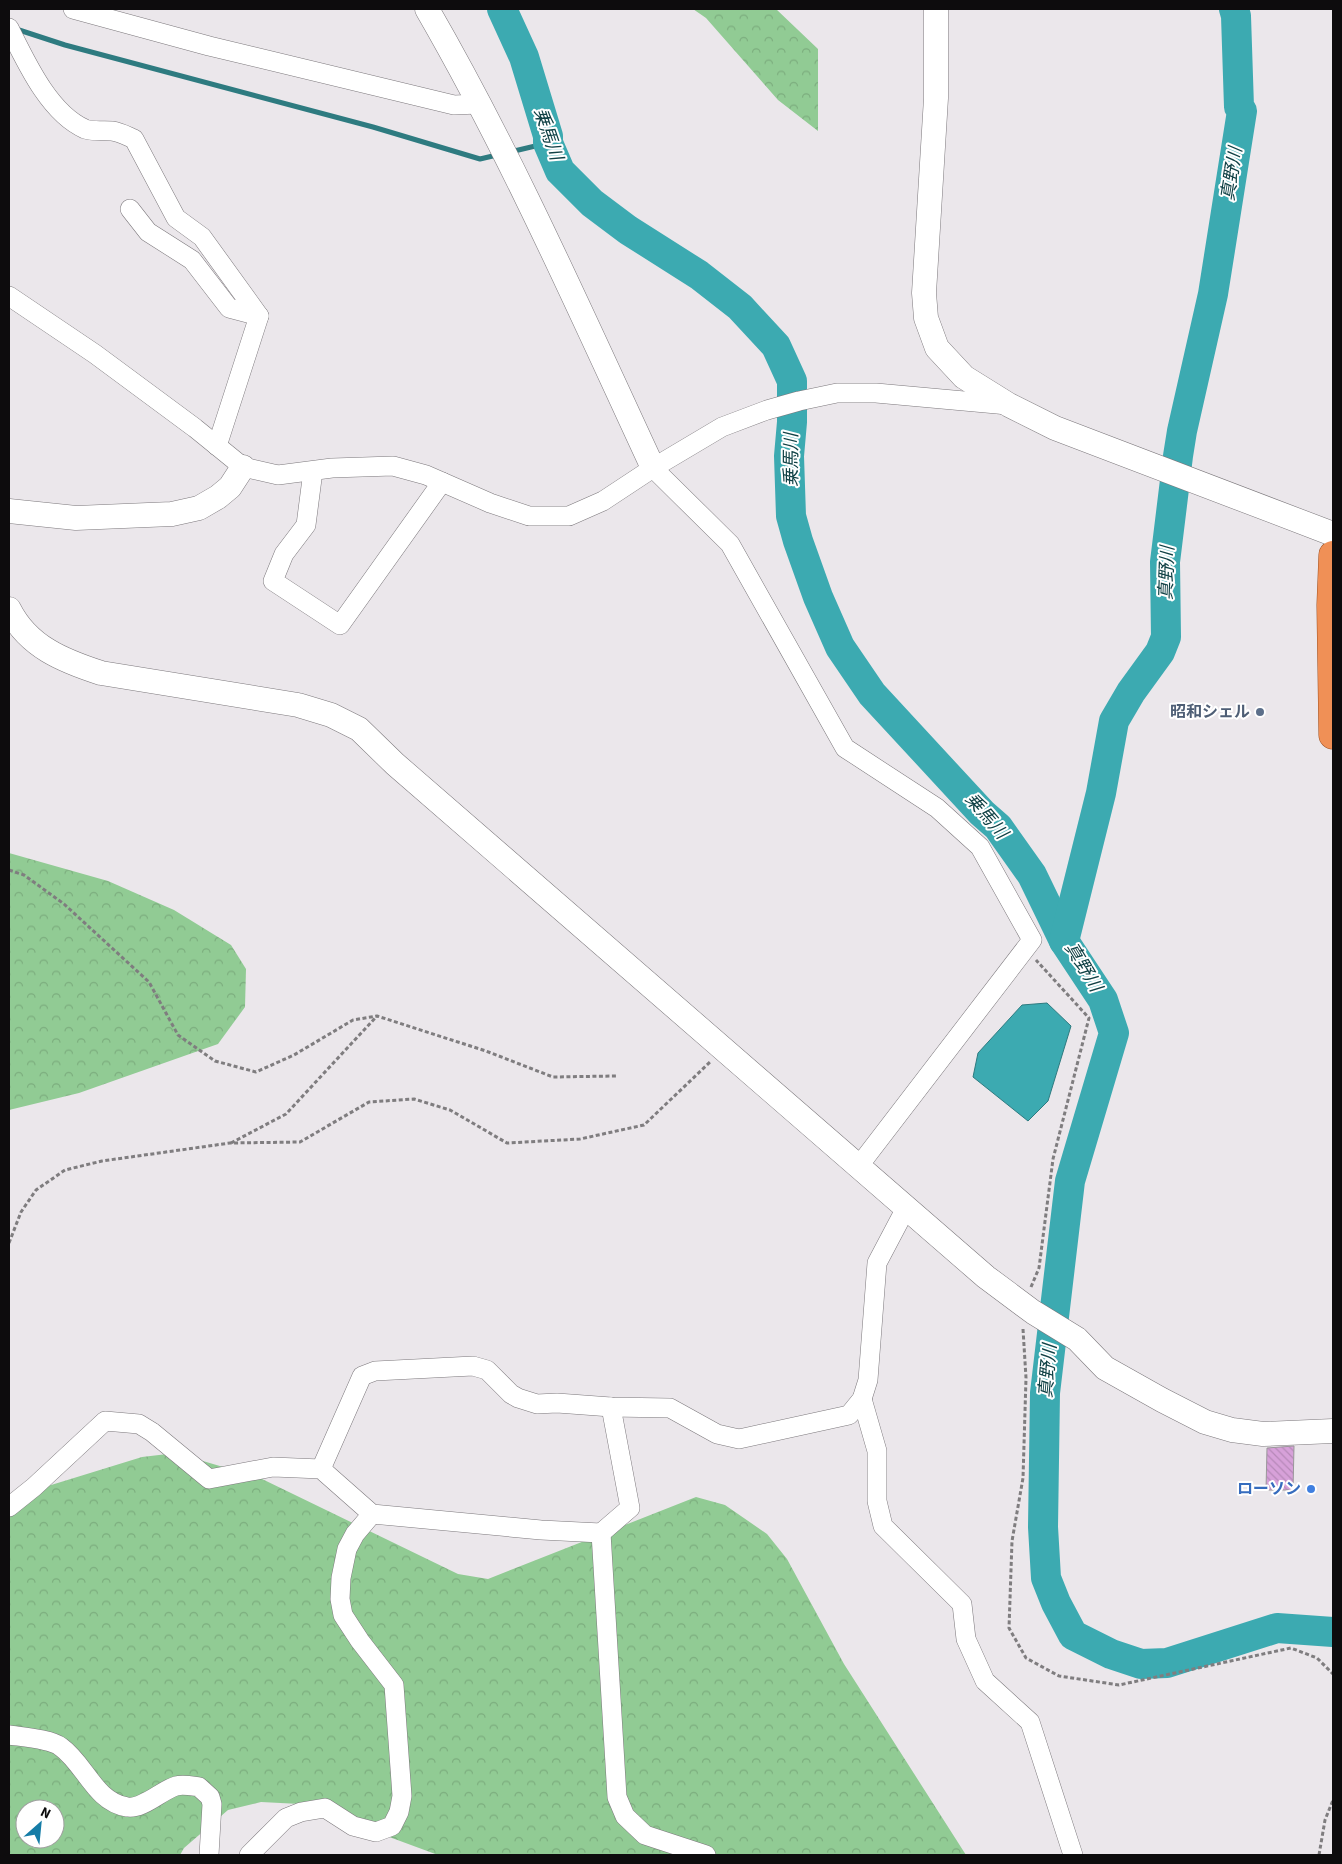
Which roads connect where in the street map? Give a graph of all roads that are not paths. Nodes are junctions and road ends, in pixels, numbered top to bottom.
1 (73, 9) edge
2 (427, 9) edge
3 (936, 9) edge
4 (9, 28) edge
5 (479, 104) junction
6 (130, 209) dead end
7 (9, 296) edge
8 (259, 316) junction
9 (1009, 405) junction
10 (217, 446) junction
11 (243, 468) junction
12 (653, 468) junction
13 (313, 471) junction
14 (442, 482) junction
15 (9, 511) edge
16 (1333, 534) edge
17 (1333, 555) edge
18 (9, 609) edge
19 (1333, 735) edge
20 (858, 1167) junction
21 (906, 1208) junction
22 (862, 1399) junction
23 (611, 1407) junction
24 (1333, 1431) edge
25 (321, 1469) junction
26 (9, 1507) edge
27 (372, 1514) junction
28 (601, 1533) junction
29 (9, 1735) edge
30 (209, 1855) edge
31 (249, 1855) edge
32 (706, 1855) edge
33 (1073, 1855) edge

1 - 5 street
2 - 5 street
3 - 9 street
4 - 8 street
5 - 12 street
6 - 8 street
7 - 10 street
8 - 10 street
9 - 12 street
9 - 16 street
10 - 11 street
11 - 13 street
11 - 15 street
12 - 14 street
12 - 20 street
13 - 14 street
13 - 14 street
17 - 19 highway
18 - 20 street
20 - 21 street
21 - 22 street
21 - 24 street
22 - 23 street
22 - 33 street
23 - 25 street
23 - 28 street
25 - 26 street
25 - 27 street
27 - 28 street
27 - 31 street
28 - 32 street
29 - 30 street

